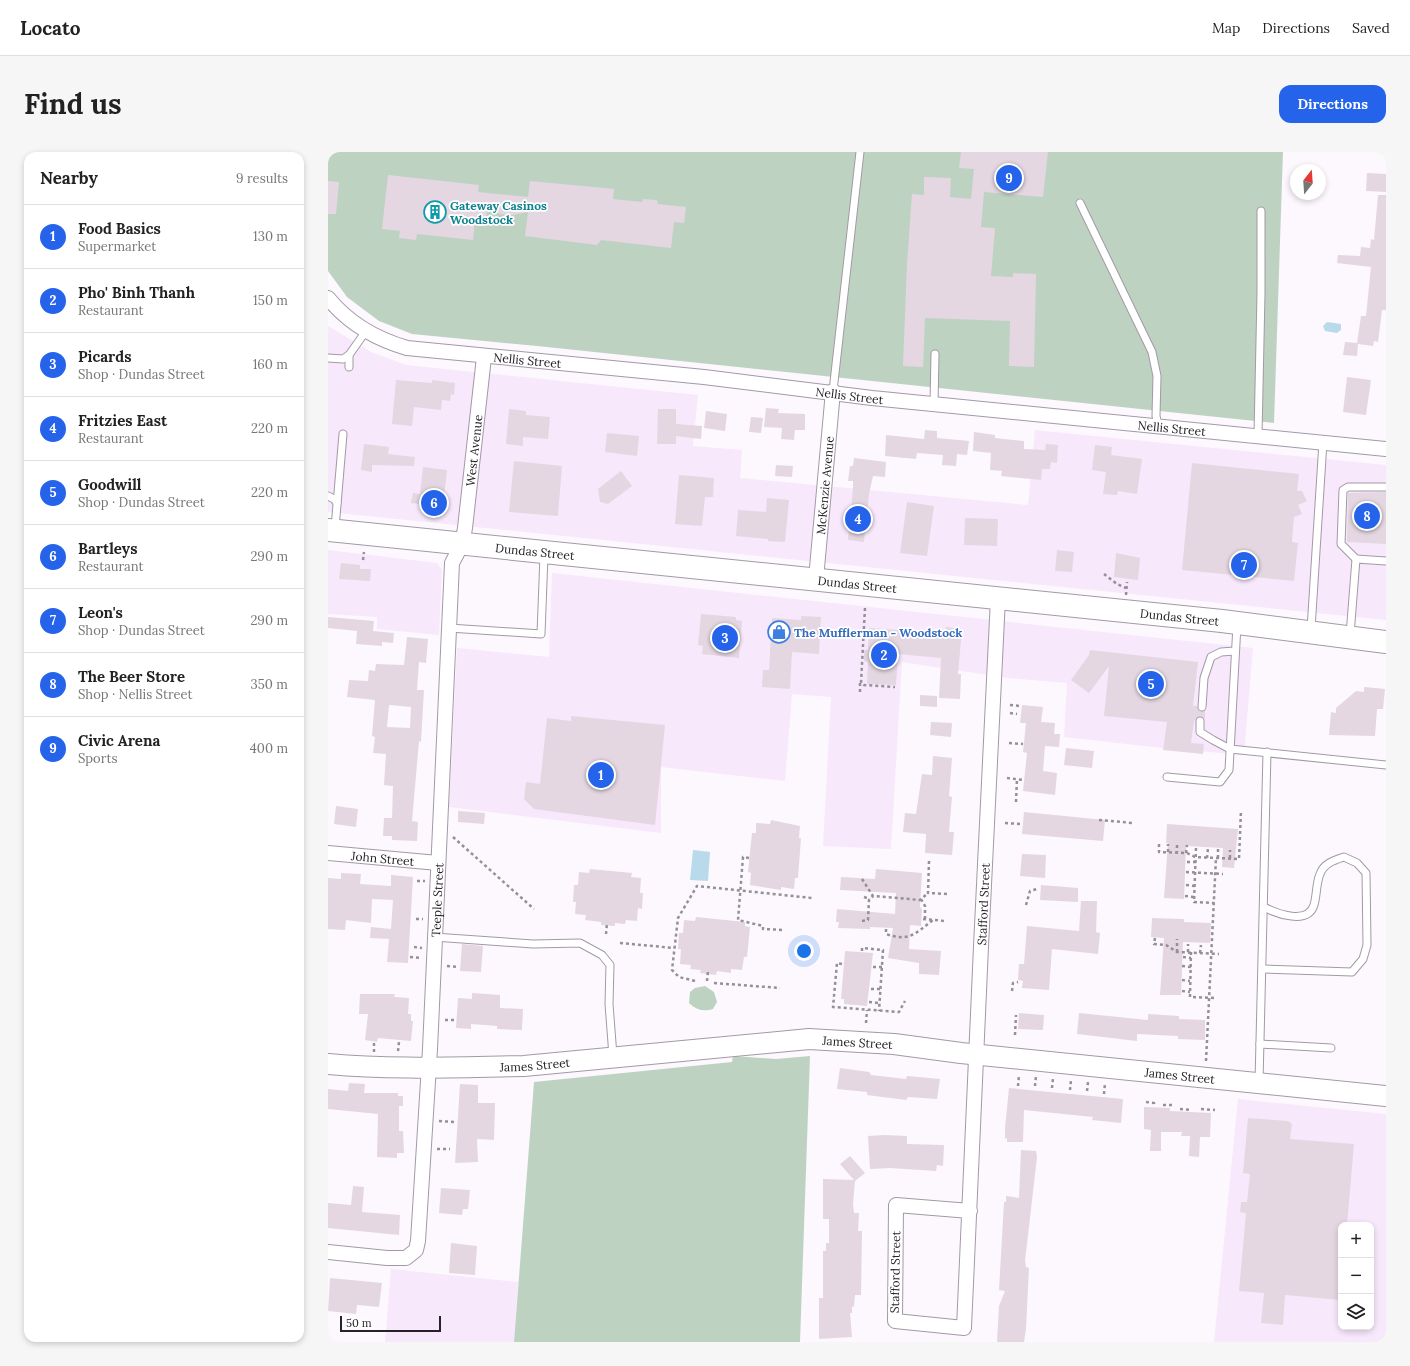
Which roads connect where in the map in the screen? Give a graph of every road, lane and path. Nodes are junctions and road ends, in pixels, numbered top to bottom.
1 (860, 152) edge
2 (1080, 203) dead end
3 (1261, 211) dead end
4 (328, 298) edge
5 (366, 331) junction
6 (935, 354) dead end
7 (349, 355) junction
8 (484, 356) junction
9 (328, 358) edge
10 (349, 367) dead end
11 (833, 391) junction
12 (934, 404) junction
13 (1158, 425) junction
14 (343, 434) dead end
15 (1258, 435) junction
16 (1323, 442) junction
17 (1386, 449) edge
18 (1386, 487) edge
19 (328, 496) edge
20 (337, 503) junction
21 (332, 530) edge
22 (462, 544) junction
23 (364, 552) dead end
24 (544, 552) junction
25 (1356, 559) junction
26 (363, 560) dead end
27 (1386, 561) edge
28 (1104, 574) dead end
29 (816, 579) junction
30 (1127, 582) dead end
31 (1126, 588) junction
32 (1126, 595) dead end
33 (998, 598) junction
34 (865, 608) dead end
35 (1237, 623) junction
36 (449, 628) junction
37 (1311, 632) junction
38 (1350, 637) junction
39 (1386, 642) edge
40 (1236, 652) junction
41 (860, 682) junction
42 (895, 687) dead end
43 (860, 692) dead end
44 (1010, 705) dead end
45 (1020, 706) dead end
46 (1202, 707) dead end
47 (1010, 713) dead end
48 (1017, 714) dead end
49 (1200, 721) dead end
50 (1009, 743) dead end
51 (1023, 744) dead end
52 (1230, 749) junction
53 (1267, 752) junction
54 (1386, 765) edge
55 (1167, 777) dead end
56 (1007, 778) dead end
57 (1017, 779) junction
58 (1023, 780) dead end
59 (1016, 802) dead end
60 (1241, 810) dead end
61 (1099, 820) dead end
62 (1005, 823) dead end
63 (1133, 823) dead end
64 (1020, 824) dead end
65 (452, 837) dead end
66 (1159, 844) dead end
67 (1168, 844) dead end
68 (1177, 845) dead end
69 (1187, 845) dead end
70 (1196, 848) dead end
71 (1208, 848) dead end
72 (1218, 849) dead end
73 (1230, 850) dead end
74 (1168, 852) junction
75 (328, 853) edge
76 (1177, 853) junction
77 (1186, 853) junction
78 (1196, 857) junction
79 (749, 858) dead end
80 (1207, 858) junction
81 (1217, 858) junction
82 (1230, 858) junction
83 (929, 861) dead end
84 (1187, 862) dead end
85 (1196, 862) junction
86 (438, 863) junction
87 (1186, 872) dead end
88 (1196, 872) junction
89 (1215, 873) junction
90 (1223, 874) dead end
91 (862, 879) dead end
92 (1186, 885) dead end
93 (1195, 886) junction
94 (864, 889) dead end
95 (868, 889) junction
96 (1038, 889) dead end
97 (741, 891) junction
98 (928, 893) junction
99 (947, 894) dead end
100 (912, 895) dead end
101 (873, 896) junction
102 (1185, 896) dead end
103 (864, 897) dead end
104 (1194, 897) junction
105 (812, 898) dead end
106 (912, 899) junction
107 (921, 899) junction
108 (870, 900) junction
109 (1214, 903) junction
110 (1026, 905) dead end
111 (1264, 907) junction
112 (534, 909) dead end
113 (863, 913) dead end
114 (868, 914) junction
115 (932, 920) junction
116 (862, 921) dead end
117 (945, 921) dead end
118 (607, 923) dead end
119 (886, 929) dead end
120 (784, 930) dead end
121 (606, 934) dead end
122 (434, 937) junction
123 (1155, 938) dead end
124 (1166, 939) dead end
125 (1177, 939) dead end
126 (620, 943) dead end
127 (1188, 944) dead end
128 (1166, 945) junction
129 (1201, 945) dead end
130 (674, 948) junction
131 (862, 951) dead end
132 (1176, 952) junction
133 (1188, 952) junction
134 (1192, 952) junction
135 (1200, 953) junction
136 (1211, 953) junction
137 (1219, 954) dead end
138 (410, 957) dead end
139 (1183, 957) dead end
140 (426, 958) dead end
141 (1191, 958) junction
142 (842, 964) dead end
143 (441, 966) dead end
144 (1182, 966) dead end
145 (458, 967) dead end
146 (873, 967) dead end
147 (882, 967) junction
148 (1191, 967) junction
149 (1263, 969) junction
150 (708, 971) dead end
151 (1182, 980) dead end
152 (695, 981) dead end
153 (707, 981) dead end
154 (1190, 981) junction
155 (1018, 982) dead end
156 (714, 983) dead end
157 (835, 986) junction
158 (840, 987) dead end
159 (780, 988) dead end
160 (871, 989) dead end
161 (880, 990) junction
162 (1012, 991) dead end
163 (1182, 991) dead end
164 (1190, 992) junction
165 (1209, 998) junction
166 (1217, 998) dead end
167 (905, 1001) dead end
168 (869, 1002) dead end
169 (879, 1003) junction
170 (867, 1010) junction
171 (879, 1011) junction
172 (1016, 1015) dead end
173 (866, 1023) dead end
174 (1015, 1035) dead end
175 (374, 1042) dead end
176 (399, 1042) dead end
177 (1260, 1044) junction
178 (1331, 1048) dead end
179 (975, 1054) junction
180 (374, 1055) dead end
181 (397, 1056) dead end
182 (614, 1058) junction
183 (1206, 1060) dead end
184 (328, 1064) edge
185 (428, 1068) junction
186 (1019, 1072) dead end
187 (1036, 1074) dead end
188 (1054, 1076) dead end
189 (1071, 1077) dead end
190 (1089, 1079) dead end
191 (1106, 1081) dead end
192 (1259, 1083) junction
193 (1018, 1086) dead end
194 (1035, 1086) dead end
195 (1052, 1088) dead end
196 (1070, 1090) dead end
197 (1087, 1091) dead end
198 (1104, 1094) dead end
199 (1386, 1096) edge
200 (1146, 1102) dead end
201 (1163, 1105) dead end
202 (1174, 1105) dead end
203 (1154, 1106) dead end
204 (1180, 1109) dead end
205 (1201, 1109) dead end
206 (1191, 1110) dead end
207 (1215, 1110) dead end
208 (434, 1121) dead end
209 (454, 1122) dead end
210 (450, 1148) dead end
211 (432, 1149) dead end
212 (970, 1211) junction
213 (328, 1252) edge

1 - 11 lane
2 - 13 lane
3 - 15 lane
4 - 5 street, Nellis Street
5 - 7 lane
5 - 8 street, Nellis Street
6 - 12 lane
7 - 9 lane
7 - 10 lane
8 - 11 street, Nellis Street
8 - 22 street, West Avenue
11 - 12 street, Nellis Street
11 - 29 street, McKenzie Avenue
12 - 13 street, Nellis Street
13 - 15 street, Nellis Street
14 - 20 lane
15 - 16 street, Nellis Street
16 - 17 street, Nellis Street
16 - 37 lane
18 - 25 lane
19 - 20 lane
20 - 21 lane
21 - 22 main road, Dundas Street
22 - 24 main road, Dundas Street
22 - 36 street, Teeple Street
23 - 26 path
24 - 29 main road, Dundas Street
24 - 36 lane
25 - 27 lane
25 - 38 lane
28 - 31 path
29 - 33 main road, Dundas Street
30 - 31 path
31 - 32 path
33 - 35 main road, Dundas Street
33 - 179 street, Stafford Street
34 - 41 path
35 - 37 main road, Dundas Street
35 - 40 lane
36 - 86 street, Teeple Street
37 - 38 main road, Dundas Street
38 - 39 main road, Dundas Street
40 - 46 lane
40 - 52 lane
41 - 42 path
41 - 43 path
44 - 45 path
47 - 48 path
49 - 52 lane
50 - 51 path
52 - 53 lane
52 - 55 lane
53 - 54 lane
53 - 111 lane
56 - 57 path
57 - 58 path
57 - 59 path
60 - 82 path
61 - 63 path
62 - 64 path
65 - 112 path
66 - 74 path
67 - 74 path
68 - 76 path
69 - 77 path
70 - 78 path
71 - 80 path
72 - 81 path
73 - 82 path
74 - 76 path
75 - 86 street, John Street
76 - 77 path
77 - 78 path
78 - 80 path
78 - 85 path
79 - 97 path
80 - 81 path
81 - 82 path
81 - 89 path
83 - 98 path
84 - 85 path
85 - 88 path
86 - 122 street, Teeple Street
87 - 88 path
88 - 89 path
88 - 93 path
89 - 90 path
89 - 109 path
91 - 95 path
92 - 93 path
93 - 104 path
94 - 95 path
95 - 101 path
96 - 110 path
97 - 105 path
97 - 120 path
97 - 130 path
98 - 99 path
98 - 107 path
100 - 106 path
101 - 106 path
101 - 108 path
102 - 104 path
103 - 108 path
104 - 109 path
106 - 107 path
107 - 115 path
108 - 114 path
109 - 136 path
111 - 149 lane
111 - 149 lane
113 - 114 path
114 - 116 path
115 - 117 path
115 - 119 path
118 - 121 path
122 - 182 lane
122 - 185 street, Teeple Street
123 - 128 path
124 - 128 path
125 - 132 path
126 - 130 path
127 - 133 path
128 - 132 path
129 - 135 path
130 - 152 path
131 - 147 path
132 - 133 path
133 - 134 path
134 - 135 path
134 - 141 path
135 - 136 path
136 - 137 path
136 - 165 path
138 - 140 path
139 - 141 path
141 - 148 path
142 - 157 path
143 - 145 path
144 - 148 path
146 - 147 path
147 - 161 path
148 - 154 path
149 - 177 lane
150 - 153 path
151 - 154 path
154 - 164 path
155 - 162 path
156 - 159 path
157 - 158 path
157 - 170 path
160 - 161 path
161 - 169 path
163 - 164 path
164 - 165 path
165 - 166 path
165 - 183 path
167 - 171 path
168 - 169 path
169 - 171 path
170 - 171 path
170 - 173 path
172 - 174 path
175 - 180 path
176 - 181 path
177 - 178 lane
177 - 192 lane
179 - 182 street, James Street
179 - 192 street, James Street
179 - 212 street, Stafford Street
182 - 185 street, James Street
184 - 185 street, James Street
185 - 213 street, Teeple Street
186 - 193 path
187 - 194 path
188 - 195 path
189 - 196 path
190 - 197 path
191 - 198 path
192 - 199 street, James Street
200 - 203 path
201 - 202 path
204 - 206 path
205 - 207 path
208 - 209 path
210 - 211 path
212 - 212 street, Stafford Street

